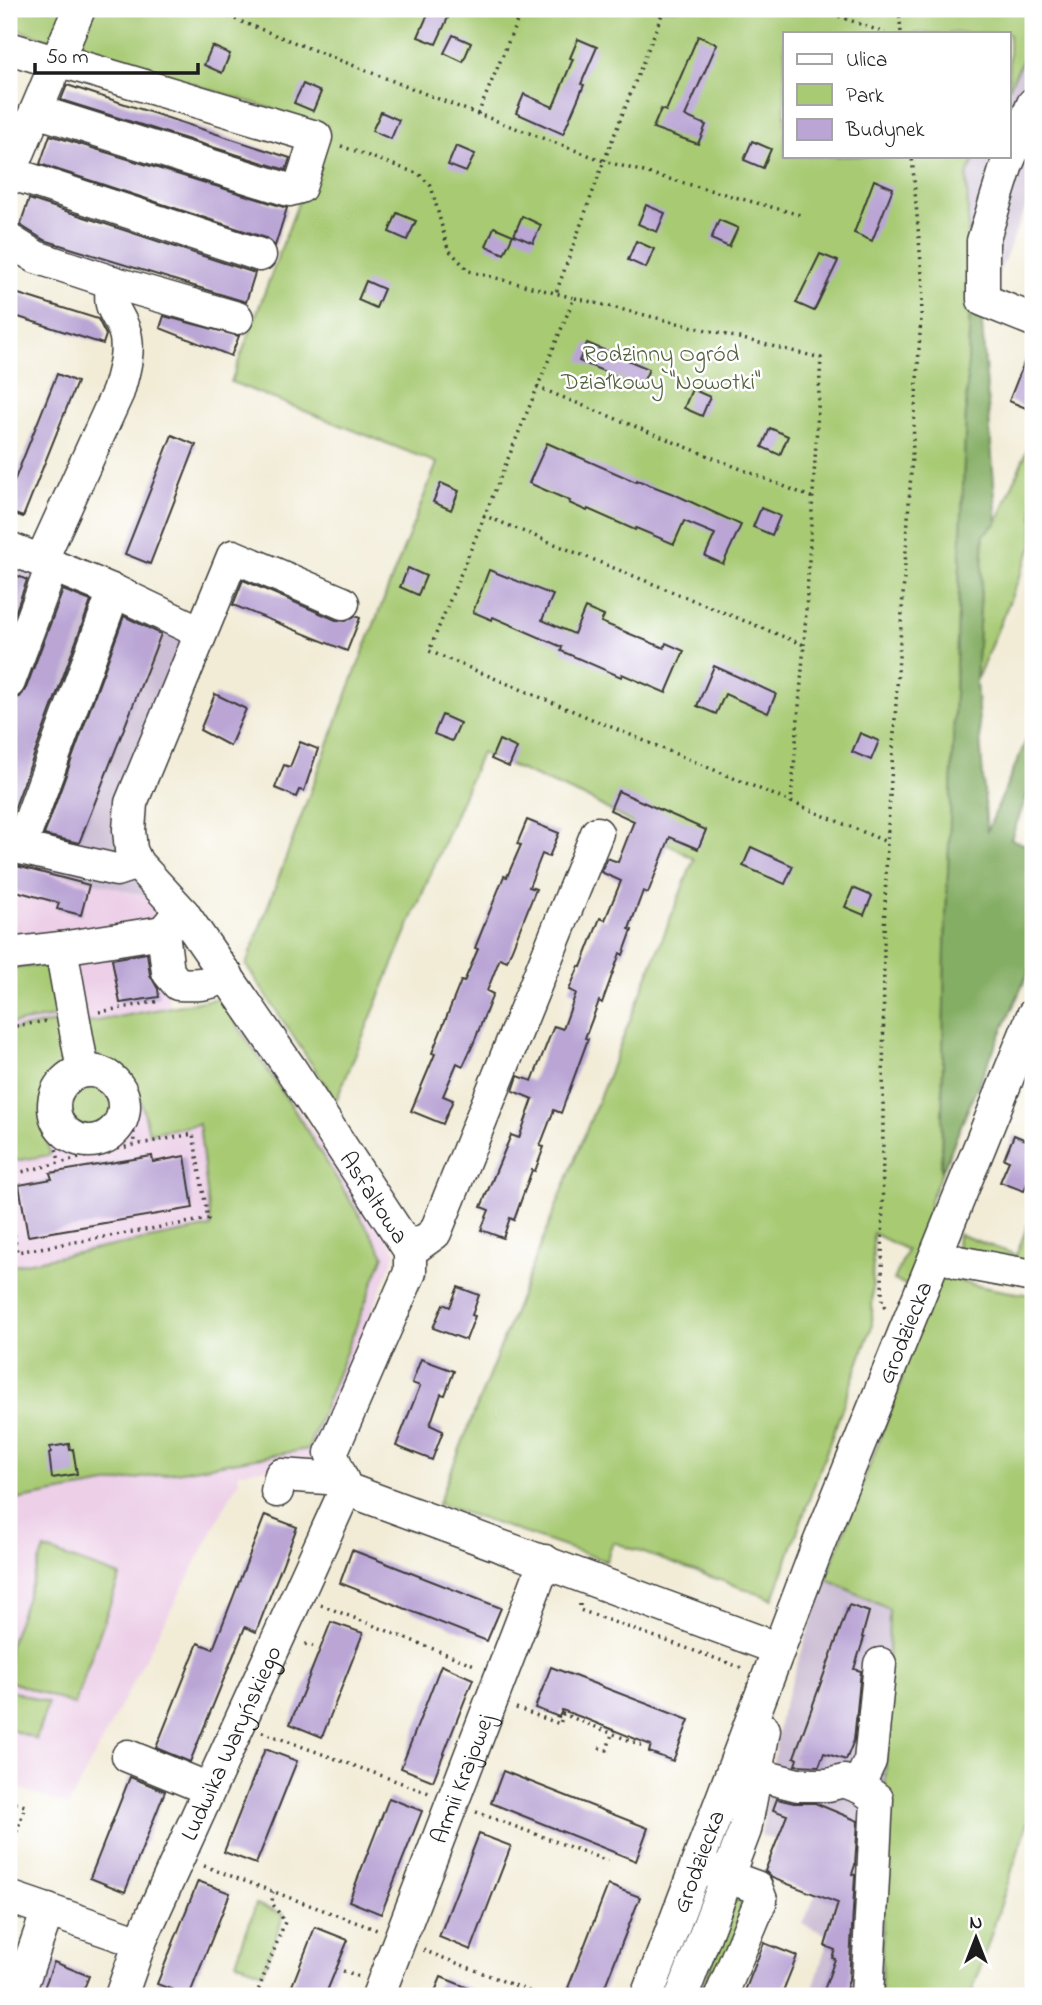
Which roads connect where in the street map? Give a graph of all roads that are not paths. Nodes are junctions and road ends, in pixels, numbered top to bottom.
1 (79, 9) edge
2 (9, 48) edge
3 (55, 62) junction
4 (1033, 104) edge
5 (36, 111) junction
6 (1010, 157) edge
7 (1010, 158) edge
8 (9, 174) edge
9 (9, 240) edge
10 (260, 255) dead end
11 (112, 282) junction
12 (237, 318) dead end
13 (1033, 320) edge
14 (9, 548) edge
15 (47, 563) junction
16 (114, 591) junction
17 (344, 603) dead end
18 (200, 632) junction
19 (9, 682) edge
20 (597, 833) dead end
21 (15, 846) edge
22 (137, 863) junction
23 (173, 923) junction
24 (61, 948) junction
25 (9, 954) edge
26 (227, 975) junction
27 (1033, 1015) edge
28 (83, 1069) road end
29 (410, 1251) junction
30 (937, 1254) junction
31 (1033, 1276) edge
32 (344, 1484) junction
33 (277, 1491) dead end
34 (545, 1561) junction
35 (779, 1649) junction
36 (880, 1664) dead end
37 (128, 1756) dead end
38 (744, 1772) junction
39 (858, 1786) junction
40 (209, 1789) junction
41 (697, 1866) junction
42 (727, 1877) junction
43 (9, 1897) edge
44 (48, 1910) junction
45 (139, 1942) junction
46 (9, 1996) edge
47 (121, 1996) edge
48 (379, 1996) edge
49 (647, 1996) edge
50 (682, 1996) edge
51 (721, 1996) edge
52 (867, 1996) edge

1 - 3 street
2 - 3 street
3 - 5 street
3 - 5 street
4 - 6 street
5 - 8 street
7 - 13 street
8 - 10 street
9 - 11 street
11 - 12 street
11 - 15 street
14 - 15 street
15 - 16 street
15 - 19 street
16 - 18 street
16 - 21 street
17 - 18 street, Asfaltowa
18 - 22 street, Asfaltowa
20 - 29 street
21 - 22 street
22 - 23 street, Asfaltowa
23 - 24 street
23 - 26 street, Asfaltowa
23 - 26 street
24 - 25 street
24 - 28 street
26 - 29 street, Asfaltowa
27 - 30 street, Grodziecka
29 - 32 street, Asfaltowa
30 - 31 street
30 - 35 street, Grodziecka
32 - 33 street
32 - 34 street
32 - 40 street, Ludwika Waryńskiego
34 - 35 street
34 - 48 street, Armii Krajowej
35 - 38 street, Grodziecka
36 - 39 street
37 - 40 street
38 - 39 street
38 - 41 street, Grodziecka
38 - 42 street, Grodziecka
39 - 52 street
40 - 45 street, Ludwika Waryńskiego
41 - 42 street
41 - 49 street, Grodziecka
42 - 50 street, Grodziecka
42 - 51 street
43 - 44 street
44 - 45 street
44 - 46 street
45 - 47 street, Ludwika Waryńskiego

